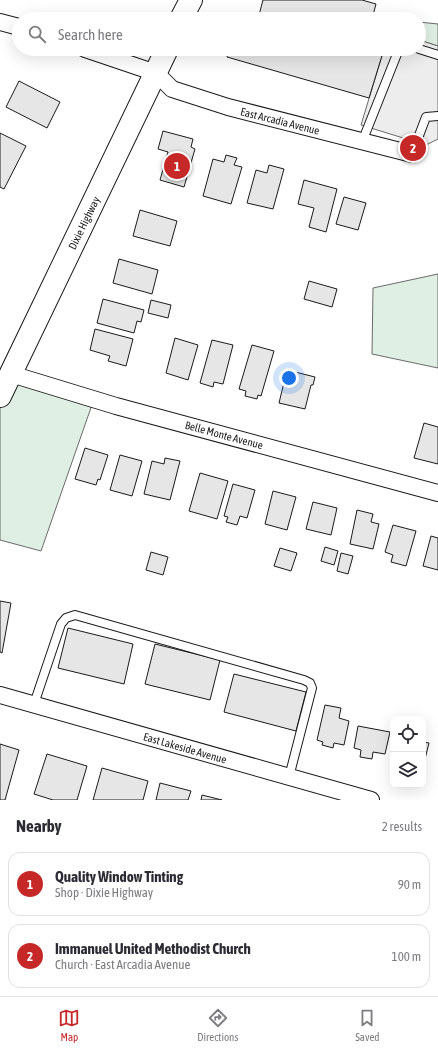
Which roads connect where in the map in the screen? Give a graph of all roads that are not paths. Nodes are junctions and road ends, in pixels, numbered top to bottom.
1 (190, 0) edge
2 (184, 12) edge
3 (0, 22) edge
4 (12, 26) edge
5 (426, 51) edge
6 (438, 55) edge
7 (106, 56) edge
8 (164, 56) edge
9 (396, 56) edge
10 (156, 73) junction
11 (438, 116) edge
12 (362, 142) junction
13 (412, 154) joint
14 (11, 374) junction
15 (0, 396) edge
16 (438, 493) edge
17 (0, 695) edge
18 (34, 704) junction
19 (289, 777) junction
20 (371, 800) edge

1 - 2 main road
3 - 4 street
5 - 6 lane
7 - 10 street
8 - 10 main road, Dixie Highway
9 - 12 lane
10 - 12 street, East Arcadia Avenue
10 - 14 main road, Dixie Highway
11 - 13 lane
12 - 13 street, East Arcadia Avenue
14 - 15 main road, Dixie Highway
14 - 16 street, Belle Monte Avenue
17 - 18 street, East Lakeside Avenue
18 - 19 street, East Lakeside Avenue
18 - 19 lane
19 - 20 street, East Lakeside Avenue

